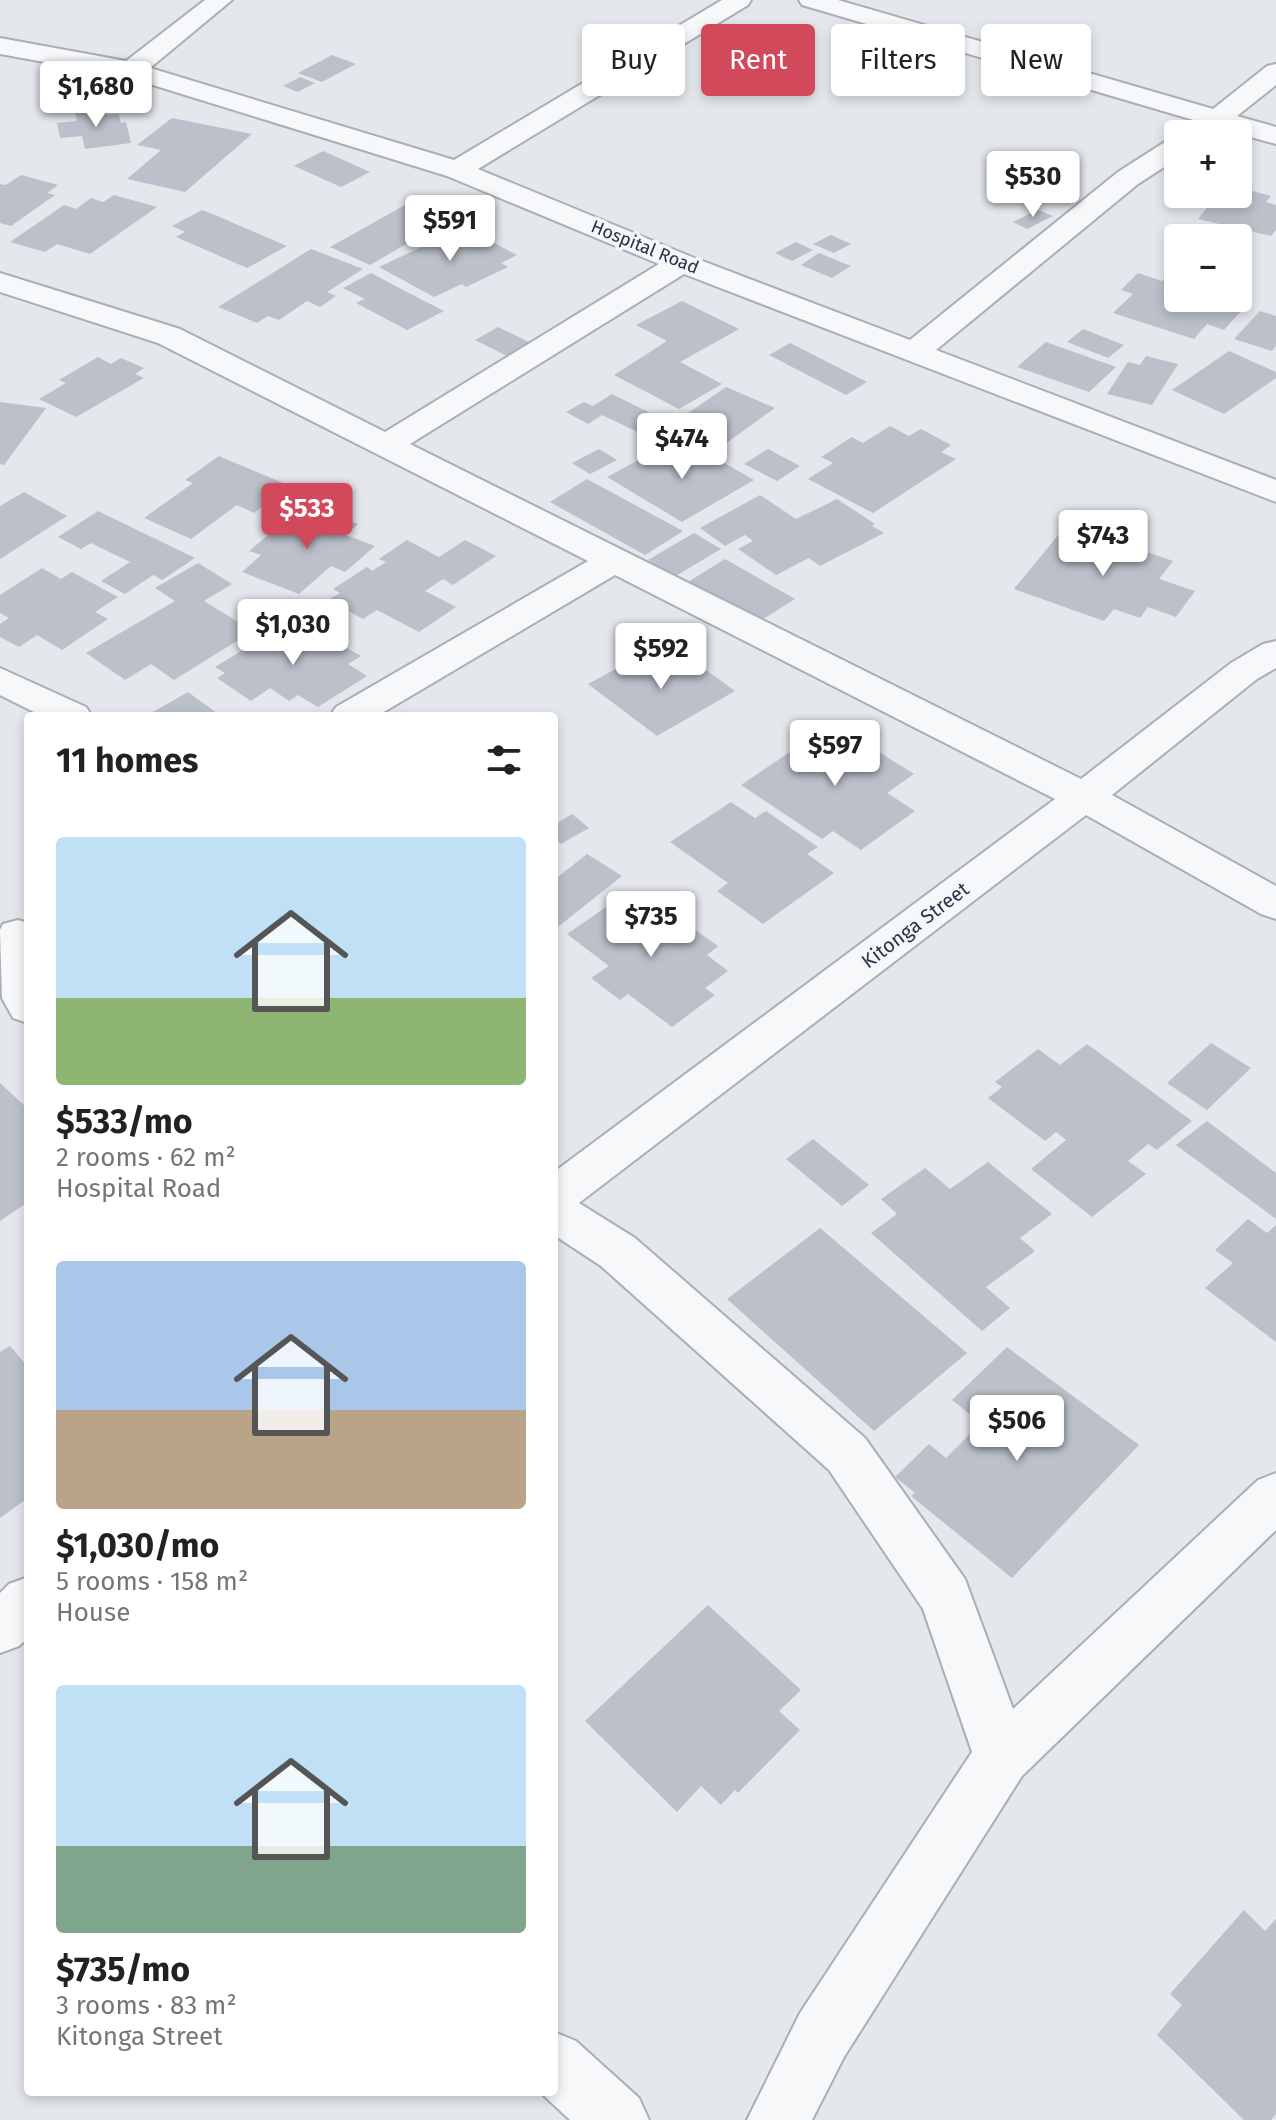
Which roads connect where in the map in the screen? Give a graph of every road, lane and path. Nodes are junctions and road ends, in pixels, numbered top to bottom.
1 (220, 0) edge
2 (739, 0) edge
3 (811, 0) edge
4 (0, 46) edge
5 (131, 70) junction
6 (1276, 72) edge
7 (1186, 120) edge
8 (1217, 120) edge
9 (1252, 133) edge
10 (1276, 136) edge
11 (1164, 155) edge
12 (457, 170) junction
13 (682, 263) junction
14 (12, 285) edge
15 (0, 315) edge
16 (914, 352) junction
17 (386, 445) junction
18 (1276, 492) edge
19 (613, 561) junction
20 (1276, 652) edge
21 (0, 680) edge
22 (65, 712) edge
23 (356, 712) edge
24 (1084, 797) junction
25 (1276, 904) edge
26 (15, 936) edge
27 (24, 1000) edge
28 (558, 1194) edge
29 (558, 1214) edge
30 (1276, 1496) edge
31 (24, 1606) edge
32 (0, 1628) edge
33 (1002, 1757) junction
34 (558, 2067) edge
35 (617, 2120) edge
36 (779, 2120) edge

1 - 5 street
2 - 12 street
3 - 7 street
4 - 5 street, Hospital Road
5 - 12 street, Hospital Road
6 - 8 street
9 - 10 street
11 - 16 street
12 - 13 street, Hospital Road
13 - 16 street, Hospital Road
13 - 17 street
14 - 15 street
14 - 17 street
16 - 18 street, Hospital Road
17 - 19 street
19 - 23 street
19 - 24 street
20 - 24 street, Kitonga Street
21 - 22 street
24 - 25 street
24 - 28 street, Kitonga Street
26 - 27 street
29 - 33 street
30 - 33 street
31 - 32 street
33 - 36 street
34 - 35 street

